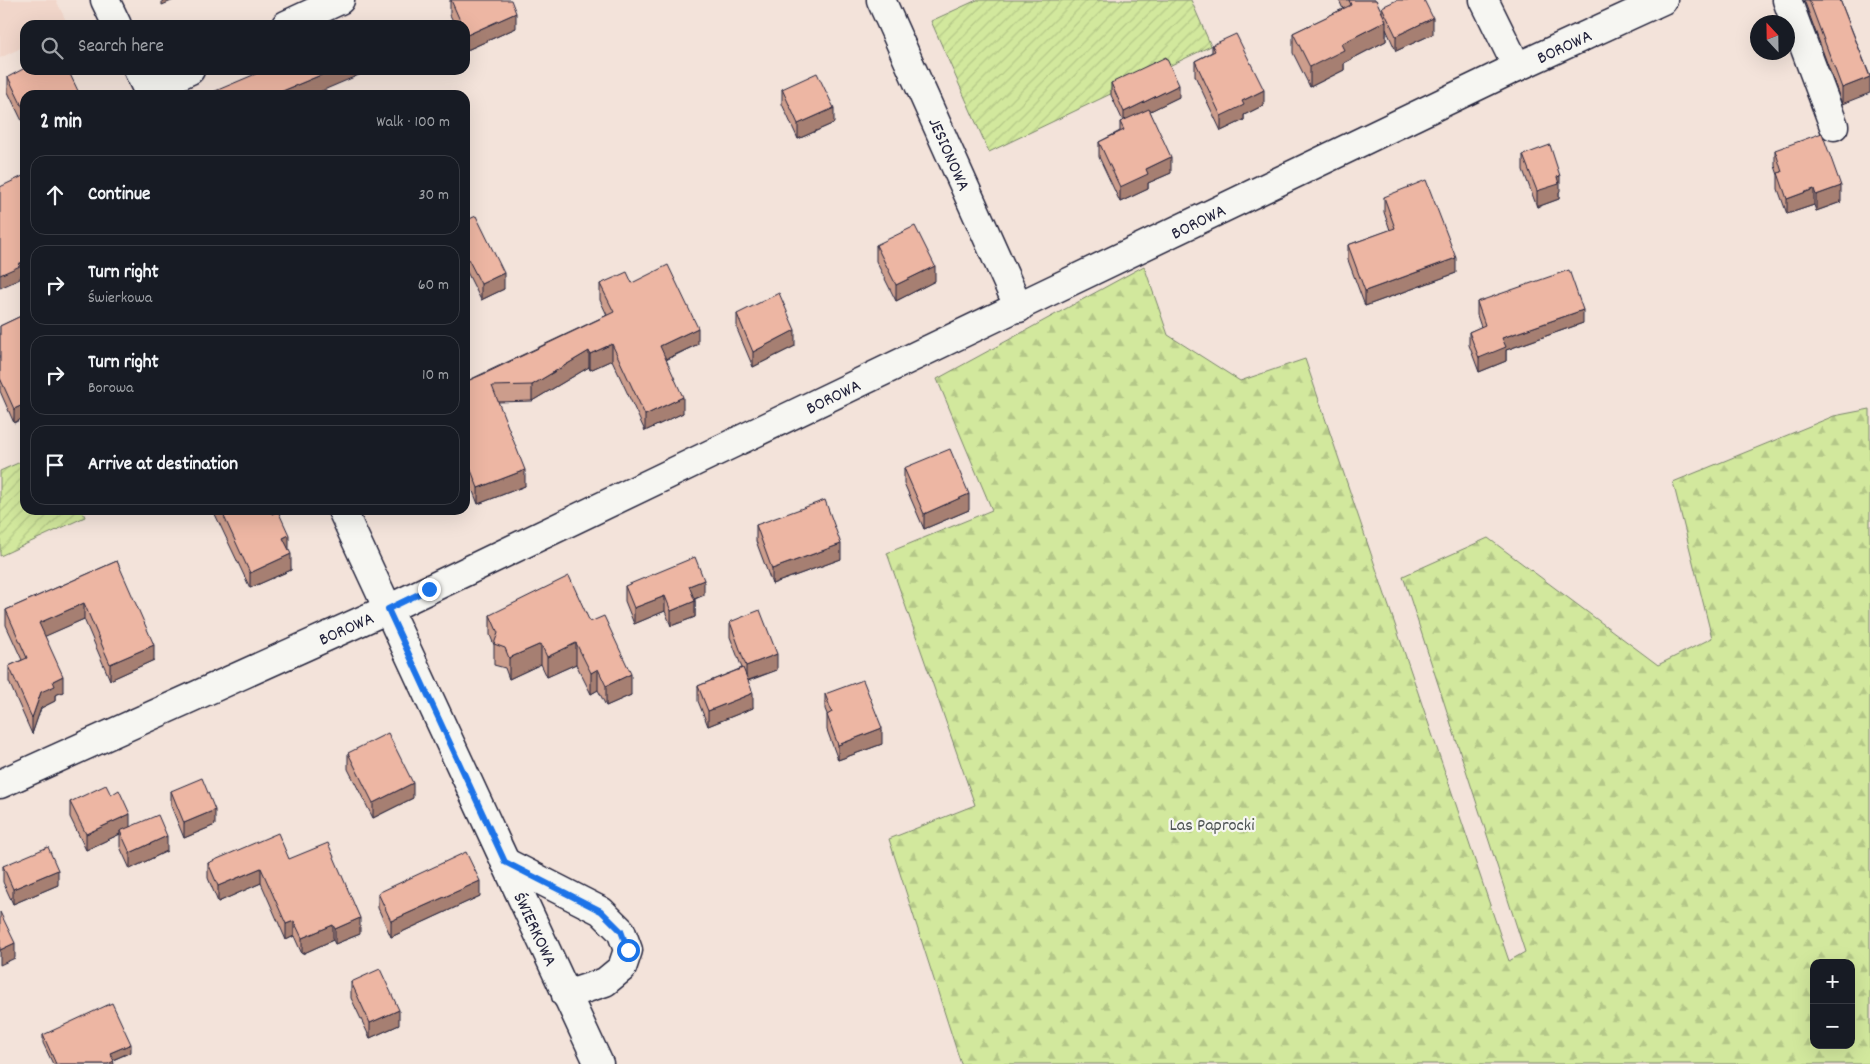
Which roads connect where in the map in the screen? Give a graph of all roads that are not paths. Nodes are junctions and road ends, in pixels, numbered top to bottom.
1 (105, 0) edge
2 (340, 0) edge
3 (881, 0) edge
4 (1484, 0) edge
5 (1663, 0) edge
6 (1786, 0) edge
7 (115, 20) edge
8 (297, 20) edge
9 (1517, 67) junction
10 (175, 75) edge
11 (145, 85) edge
12 (1834, 126) dead end
13 (1019, 308) junction
14 (344, 515) edge
15 (388, 609) junction
16 (0, 784) edge
17 (505, 862) junction
18 (566, 995) junction
19 (599, 1064) edge

1 - 7 street
2 - 8 street
3 - 13 street, JESIONOWA
4 - 9 street
5 - 9 street, BOROWA
6 - 12 street
9 - 13 street, BOROWA
10 - 11 street
13 - 15 street, BOROWA
14 - 15 street, ŚWIERKOWA
15 - 16 street, BOROWA
15 - 17 street, ŚWIERKOWA
17 - 18 street, ŚWIERKOWA
17 - 18 street
18 - 19 street, ŚWIERKOWA

